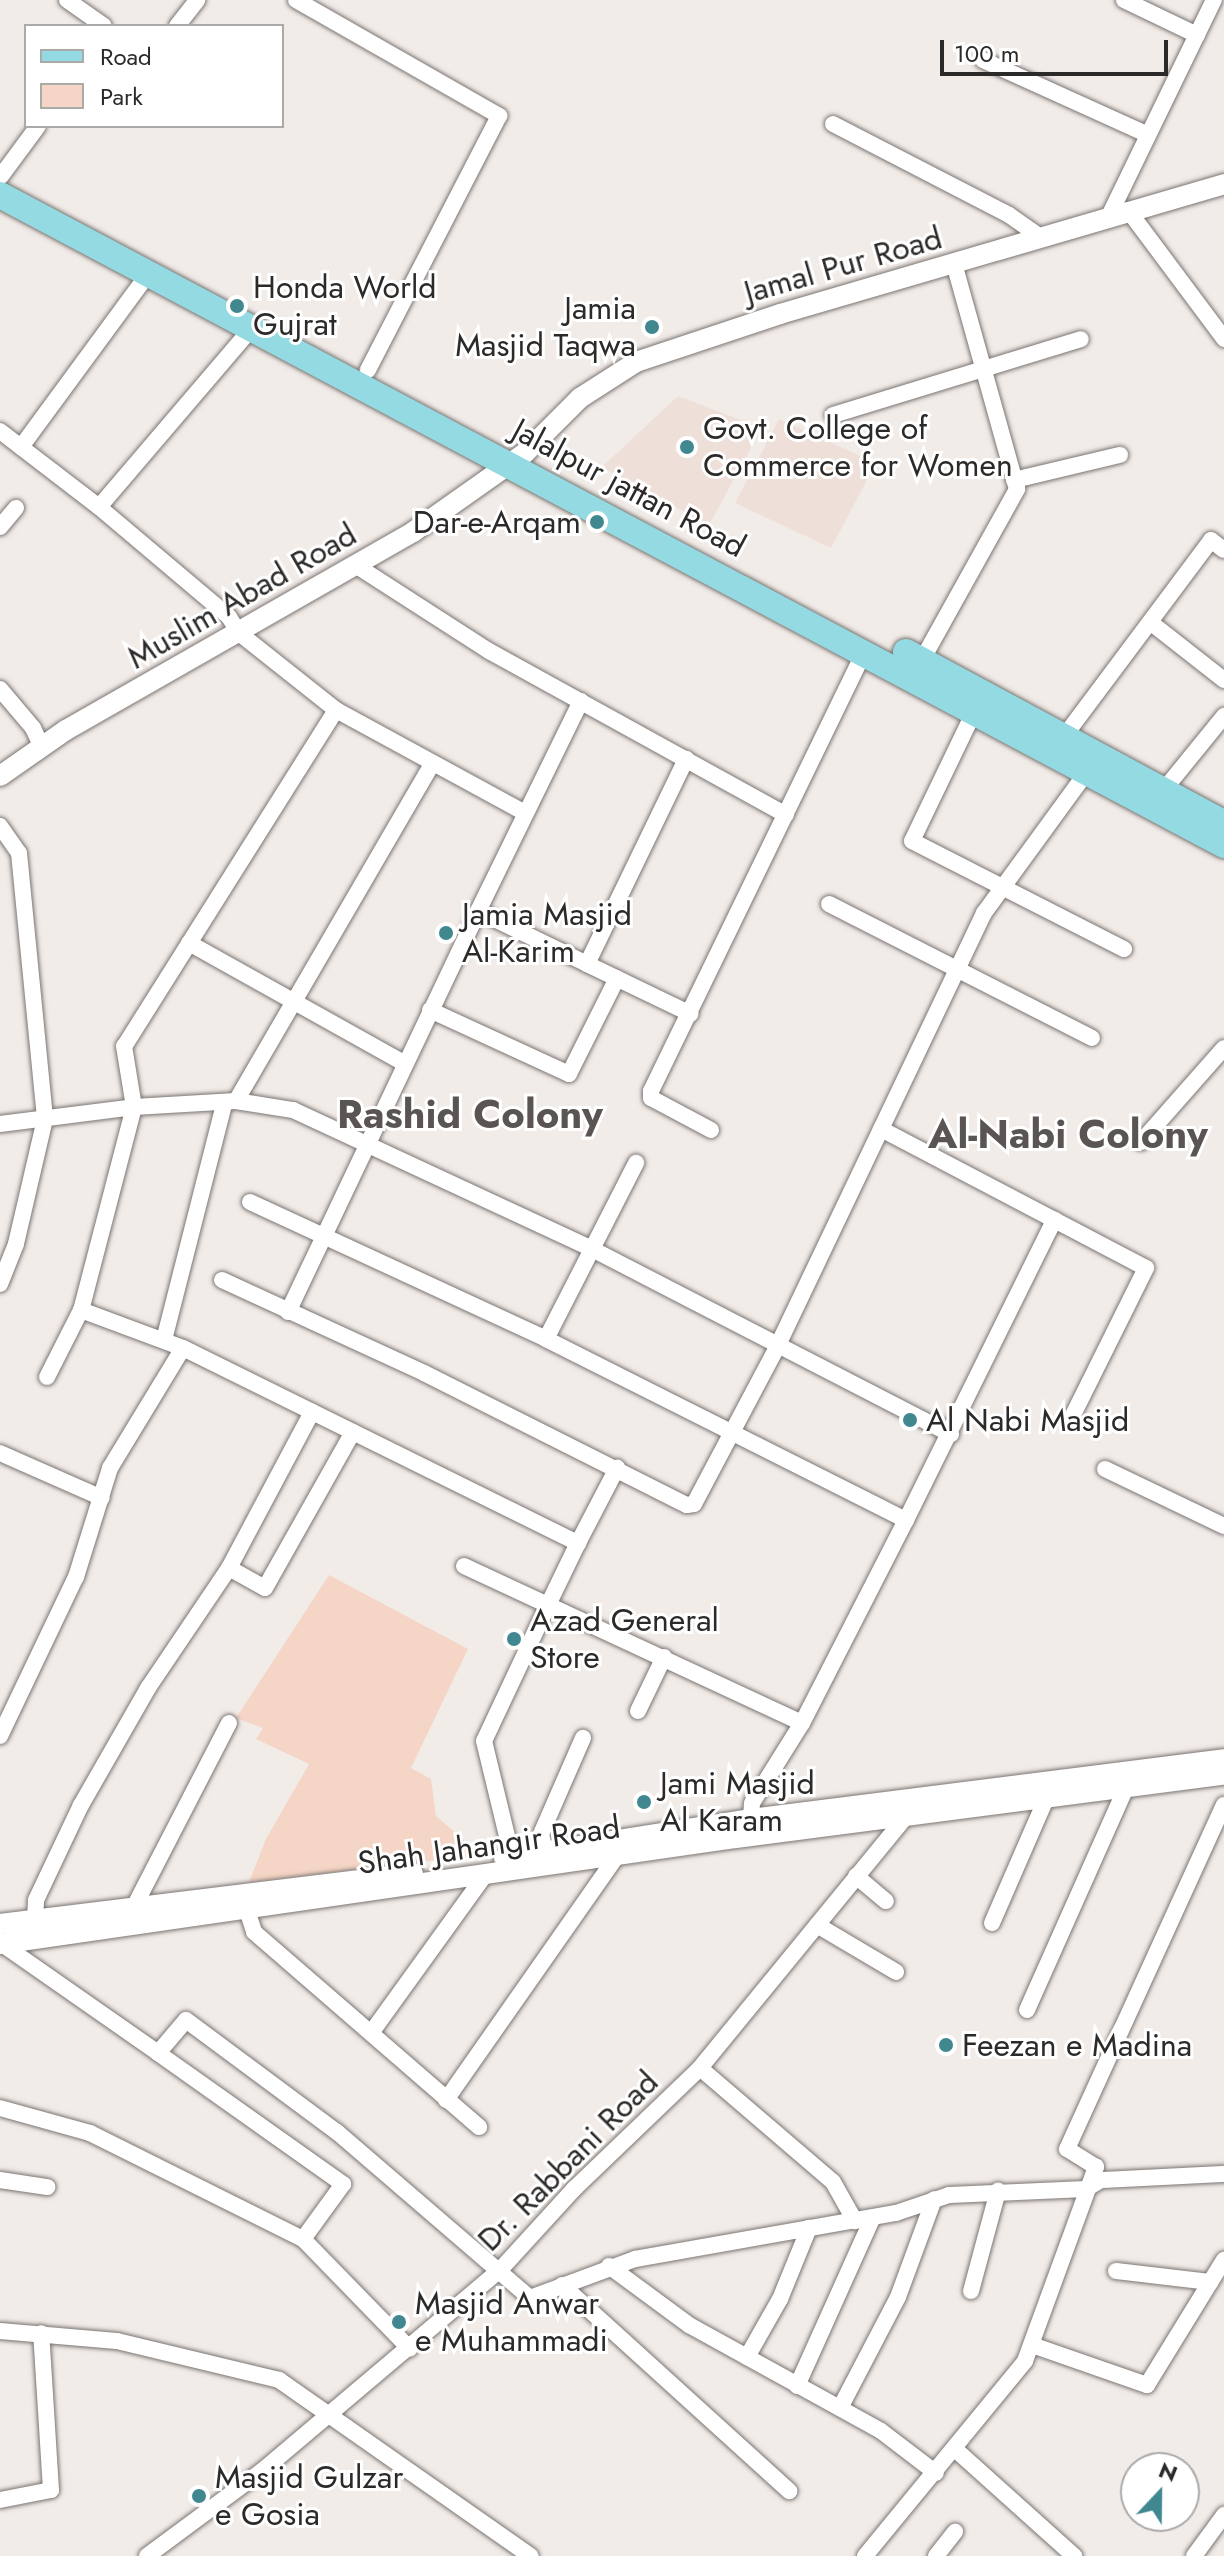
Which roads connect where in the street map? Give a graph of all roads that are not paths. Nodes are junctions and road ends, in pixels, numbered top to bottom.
1 (67, 0) edge
2 (197, 0) edge
3 (296, 0) edge
4 (1124, 0) edge
5 (1214, 0) edge
6 (101, 24) edge
7 (179, 24) edge
8 (1197, 35) junction
9 (983, 60) dead end
10 (833, 124) dead end
11 (36, 128) edge
12 (1148, 135) junction
13 (0, 176) edge
14 (1224, 184) edge
15 (0, 195) edge
16 (1119, 213) junction
17 (78, 227) junction
18 (1039, 236) junction
19 (954, 264) junction
20 (149, 273) junction
21 (252, 328) junction
22 (1081, 339) dead end
23 (1224, 339) edge
24 (983, 369) junction
25 (368, 370) junction
26 (833, 415) dead end
27 (0, 431) edge
28 (21, 447) junction
29 (1120, 455) dead end
30 (518, 459) junction
31 (1014, 480) junction
32 (99, 507) junction
33 (16, 508) dead end
34 (0, 527) edge
35 (1224, 550) edge
36 (357, 566) junction
37 (1150, 622) junction
38 (239, 633) junction
39 (865, 650) junction
40 (904, 657) junction
41 (1224, 680) edge
42 (0, 689) edge
43 (581, 701) junction
44 (336, 710) junction
45 (975, 710) junction
46 (1224, 716) edge
47 (1063, 738) junction
48 (42, 747) junction
49 (686, 759) junction
50 (433, 763) junction
51 (1087, 772) junction
52 (0, 776) edge
53 (1143, 788) junction
54 (525, 813) junction
55 (786, 815) junction
56 (1224, 823) edge
57 (0, 826) edge
58 (1224, 845) edge
59 (1002, 884) junction
60 (829, 904) dead end
61 (478, 911) junction
62 (189, 943) junction
63 (1124, 949) dead end
64 (587, 964) junction
65 (958, 968) junction
66 (617, 978) junction
67 (294, 1001) junction
68 (430, 1010) junction
69 (691, 1014) junction
70 (1092, 1038) dead end
71 (1224, 1048) edge
72 (404, 1063) junction
73 (230, 1102) junction
74 (134, 1107) junction
75 (45, 1119) junction
76 (0, 1124) edge
77 (881, 1129) junction
78 (711, 1130) dead end
79 (1141, 1142) dead end
80 (364, 1144) junction
81 (636, 1163) dead end
82 (250, 1202) dead end
83 (1054, 1220) junction
84 (325, 1234) junction
85 (592, 1249) junction
86 (222, 1280) dead end
87 (0, 1284) edge
88 (81, 1310) junction
89 (288, 1312) junction
90 (546, 1339) junction
91 (164, 1340) junction
92 (777, 1347) junction
93 (183, 1348) junction
94 (47, 1377) dead end
95 (312, 1412) junction
96 (1073, 1415) dead end
97 (353, 1432) junction
98 (951, 1434) junction
99 (730, 1435) junction
100 (0, 1453) edge
101 (617, 1468) junction
102 (1105, 1469) dead end
103 (102, 1498) junction
104 (906, 1520) junction
105 (1224, 1526) edge
106 (578, 1543) junction
107 (464, 1566) dead end
108 (229, 1568) junction
109 (548, 1605) junction
110 (664, 1657) junction
111 (638, 1711) dead end
112 (229, 1723) dead end
113 (802, 1723) junction
114 (0, 1736) edge
115 (583, 1738) dead end
116 (1224, 1759) edge
117 (1224, 1775) edge
118 (1126, 1788) junction
119 (1046, 1799) junction
120 (1224, 1805) edge
121 (906, 1816) junction
122 (751, 1819) junction
123 (545, 1851) junction
124 (617, 1856) junction
125 (512, 1857) junction
126 (485, 1875) junction
127 (856, 1876) junction
128 (886, 1901) dead end
129 (134, 1907) junction
130 (247, 1910) junction
131 (35, 1920) junction
132 (992, 1923) dead end
133 (817, 1925) junction
134 (1, 1937) edge
135 (896, 1972) dead end
136 (1027, 2010) dead end
137 (371, 2033) junction
138 (158, 2053) junction
139 (700, 2068) junction
140 (446, 2100) junction
141 (0, 2108) edge
142 (479, 2127) dead end
143 (1224, 2174) edge
144 (0, 2180) edge
145 (47, 2187) dead end
146 (1086, 2189) junction
147 (998, 2191) junction
148 (934, 2199) junction
149 (873, 2217) junction
150 (855, 2221) junction
151 (809, 2228) junction
152 (303, 2239) junction
153 (1224, 2260) edge
154 (609, 2266) junction
155 (500, 2270) junction
156 (1116, 2271) dead end
157 (1210, 2282) junction
158 (562, 2285) junction
159 (971, 2291) dead end
160 (0, 2331) edge
161 (41, 2333) junction
162 (1032, 2345) junction
163 (410, 2349) junction
164 (747, 2357) junction
165 (797, 2386) junction
166 (840, 2408) junction
167 (332, 2413) junction
168 (956, 2450) junction
169 (936, 2473) junction
170 (789, 2491) dead end
171 (0, 2500) edge
172 (1224, 2515) edge
173 (955, 2532) dead end
174 (147, 2556) edge
175 (530, 2556) edge
176 (865, 2556) edge
177 (936, 2556) edge
178 (1074, 2556) edge
179 (1194, 2556) edge

1 - 6 street
2 - 7 street
3 - 25 street
4 - 8 street
5 - 8 street
8 - 12 street
9 - 12 street
10 - 18 street
11 - 13 street
12 - 16 street
13 - 17 main road, Jalalpur jattan Road
14 - 16 street, Jamal Pur Road
15 - 17 main road, Jalalpur jattan Road
16 - 18 street, Jamal Pur Road
16 - 23 street
17 - 20 main road, Jalalpur jattan Road
17 - 25 main road, Jalalpur jattan Road
18 - 19 street, Jamal Pur Road
19 - 24 street
19 - 30 street, Jamal Pur Road
20 - 21 main road, Jalalpur jattan Road
20 - 28 street
21 - 30 main road, Jalalpur jattan Road
21 - 32 street
22 - 24 street
24 - 26 street
24 - 31 street
25 - 30 main road, Jalalpur jattan Road
27 - 28 street
28 - 32 street
29 - 31 street
30 - 36 street, Muslim Abad Road
30 - 39 main road, Jalalpur jattan Road
30 - 40 main road, Jalalpur jattan Road
31 - 40 street
32 - 38 street
33 - 34 street
35 - 37 street
36 - 38 street, Muslim Abad Road
36 - 43 street
37 - 41 street
37 - 47 street
38 - 44 street
38 - 48 street, Muslim Abad Road
39 - 40 main road, Jalalpur jattan Road
39 - 55 street
40 - 45 main road, Jalalpur jattan Road
40 - 47 main road, Jalalpur jattan Road
42 - 48 street
43 - 49 street
43 - 54 street
44 - 50 street
44 - 62 street
45 - 51 main road, Jalalpur jattan Road
45 - 59 street
46 - 53 street
47 - 53 main road, Jalalpur jattan Road
48 - 52 street, Muslim Abad Road
49 - 55 street
49 - 64 street
50 - 54 street
50 - 67 street
51 - 53 main road, Jalalpur jattan Road
51 - 59 street
53 - 56 main road, Jalalpur jattan Road
53 - 58 main road, Jalalpur jattan Road
54 - 61 street
55 - 69 street
57 - 75 street
59 - 63 street
59 - 65 street
60 - 65 street
61 - 64 street
61 - 68 street
62 - 67 street
62 - 74 street
64 - 66 street
65 - 70 street
65 - 77 street
66 - 68 street
66 - 69 street
67 - 72 street
67 - 73 street
68 - 72 street
69 - 78 street
71 - 79 street
72 - 80 street
73 - 74 street
73 - 80 street
73 - 91 street
74 - 75 street
74 - 88 street
75 - 76 street
75 - 87 street
77 - 83 street
77 - 92 street
80 - 84 street
80 - 85 street
81 - 85 street
82 - 84 street
83 - 96 street
83 - 98 street
84 - 89 street
84 - 90 street
85 - 90 street
85 - 92 street
86 - 89 street
88 - 91 street
88 - 94 street
89 - 101 street
90 - 99 street
91 - 93 street
92 - 98 street
92 - 99 street
93 - 95 street
93 - 103 street
95 - 97 street
95 - 108 street
97 - 106 street
97 - 108 street
98 - 104 street
99 - 101 street
99 - 104 street
100 - 103 street
101 - 106 street
102 - 105 street
103 - 114 street
104 - 113 street
106 - 109 street
107 - 109 street
108 - 131 street
109 - 110 street
109 - 125 street
110 - 111 street
110 - 113 street
112 - 129 street
113 - 122 street
115 - 123 street
116 - 122 street, Shah Jahangir Road
117 - 118 street, Shah Jahangir Road
118 - 119 street, Shah Jahangir Road
118 - 136 street
119 - 121 street, Shah Jahangir Road
119 - 132 street
120 - 146 street
121 - 124 street, Shah Jahangir Road
121 - 127 street, Dr. Rabbani Road
122 - 123 street, Shah Jahangir Road
123 - 125 street, Shah Jahangir Road
124 - 126 street, Shah Jahangir Road
124 - 140 street
125 - 129 street, Shah Jahangir Road
126 - 130 street, Shah Jahangir Road
126 - 137 street
127 - 128 street
127 - 133 street, Dr. Rabbani Road
129 - 131 street, Shah Jahangir Road
130 - 134 street, Shah Jahangir Road
130 - 137 street
131 - 134 street, Shah Jahangir Road
133 - 135 street
133 - 139 street, Dr. Rabbani Road
134 - 138 street
137 - 140 street
138 - 152 street
138 - 155 street
139 - 150 street
139 - 155 street, Dr. Rabbani Road
140 - 142 street
141 - 152 street
143 - 146 street
144 - 145 street
146 - 147 street
146 - 162 street
147 - 148 street
147 - 159 street
148 - 149 street
148 - 166 street
149 - 150 street
149 - 165 street
150 - 151 street
151 - 154 street
151 - 164 street
152 - 163 street
153 - 157 street
154 - 158 street
154 - 164 street
155 - 158 street
155 - 163 street, Dr. Rabbani Road
156 - 157 street
157 - 162 street
158 - 170 street
160 - 161 street
161 - 167 street
161 - 171 street
162 - 168 street
163 - 167 street, Dr. Rabbani Road
164 - 165 street
165 - 166 street
166 - 169 street
167 - 174 street, Dr. Rabbani Road
167 - 175 street
168 - 169 street
168 - 178 street
169 - 176 street
172 - 179 street
173 - 177 street

